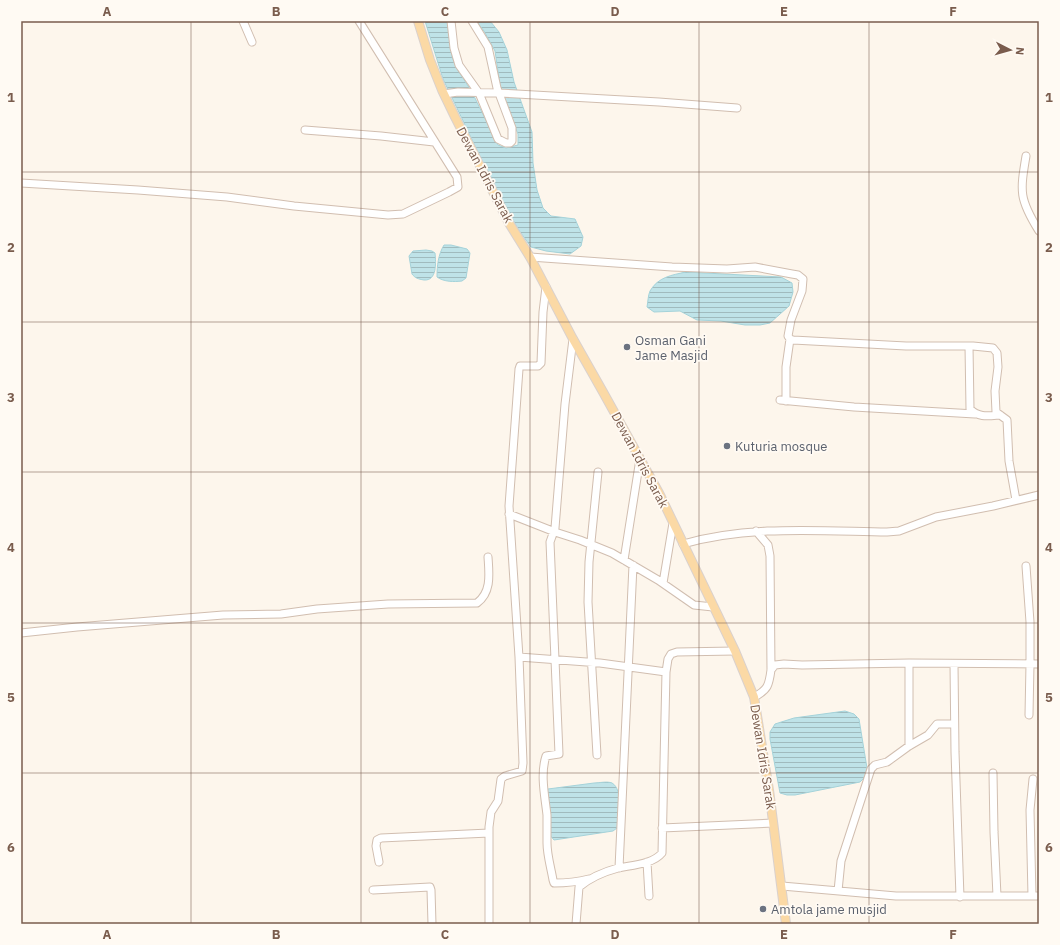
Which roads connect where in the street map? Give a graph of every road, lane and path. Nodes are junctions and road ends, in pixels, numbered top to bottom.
1 (243, 21) edge
2 (359, 21) edge
3 (418, 21) edge
4 (451, 21) edge
5 (472, 21) edge
6 (252, 42) dead end
7 (478, 93) junction
8 (499, 93) junction
9 (444, 94) junction
10 (737, 108) dead end
11 (305, 130) dead end
12 (434, 142) junction
13 (1026, 156) dead end
14 (21, 183) edge
15 (1039, 231) edge
16 (530, 256) junction
17 (546, 287) junction
18 (573, 339) junction
19 (790, 339) junction
20 (969, 346) junction
21 (975, 414) junction
22 (1000, 415) junction
23 (640, 458) junction
24 (598, 472) dead end
25 (1039, 495) edge
26 (1016, 500) junction
27 (509, 514) junction
28 (673, 523) junction
29 (756, 531) junction
30 (554, 532) junction
31 (590, 544) junction
32 (683, 544) junction
33 (488, 557) dead end
34 (624, 560) junction
35 (633, 565) junction
36 (1026, 566) dead end
37 (663, 583) junction
38 (713, 607) junction
39 (21, 633) edge
40 (735, 651) junction
41 (519, 657) junction
42 (555, 659) junction
43 (592, 662) junction
44 (909, 663) junction
45 (954, 664) junction
46 (1030, 664) junction
47 (1039, 664) edge
48 (627, 667) junction
49 (771, 670) junction
50 (666, 672) junction
51 (754, 697) junction
52 (1029, 715) dead end
53 (954, 724) junction
54 (909, 746) junction
55 (597, 755) dead end
56 (994, 773) dead end
57 (1033, 779) dead end
58 (773, 823) junction
59 (662, 828) junction
60 (489, 833) junction
61 (379, 862) dead end
62 (647, 862) junction
63 (618, 868) junction
64 (577, 885) junction
65 (782, 886) junction
66 (372, 890) dead end
67 (838, 891) junction
68 (649, 896) dead end
69 (997, 896) junction
70 (1035, 896) edge
71 (960, 897) junction
72 (432, 924) edge
73 (489, 924) edge
74 (576, 924) edge
75 (786, 924) edge

1 - 6 street
2 - 12 street
3 - 9 main road, Dewan Idris Sarak
4 - 7 street
5 - 8 street
7 - 8 street
7 - 8 street
7 - 9 street
8 - 10 street
9 - 16 main road, Dewan Idris Sarak
11 - 12 street
12 - 14 street
13 - 15 street
16 - 17 main road, Dewan Idris Sarak
16 - 19 street
17 - 18 main road, Dewan Idris Sarak
17 - 27 street
18 - 23 main road, Dewan Idris Sarak
18 - 30 street
19 - 20 street
19 - 21 street
20 - 21 street
20 - 22 street
21 - 22 street
22 - 26 street
23 - 28 main road, Dewan Idris Sarak
23 - 34 street
24 - 31 street
25 - 26 street
26 - 29 street
27 - 30 street
27 - 41 street
28 - 32 main road, Dewan Idris Sarak
28 - 37 street
29 - 32 street
29 - 49 street
30 - 31 street
30 - 42 street
31 - 34 street
31 - 43 street
32 - 38 main road, Dewan Idris Sarak
33 - 39 street
34 - 35 street
35 - 37 street
35 - 48 street
36 - 46 street
37 - 38 street
38 - 40 main road, Dewan Idris Sarak
40 - 50 street
40 - 51 main road, Dewan Idris Sarak
41 - 42 street
41 - 60 street
42 - 43 street
42 - 64 street
43 - 48 street
43 - 55 street
44 - 45 street
44 - 49 street
44 - 54 street
45 - 46 street
45 - 53 street
46 - 47 street
46 - 52 street
48 - 50 street
48 - 63 street
49 - 51 street
50 - 59 street
51 - 58 main road, Dewan Idris Sarak
53 - 54 street
53 - 71 street
54 - 67 street
56 - 69 street
57 - 70 street
58 - 59 street
58 - 65 main road, Dewan Idris Sarak
59 - 62 street
60 - 61 street
60 - 73 street
62 - 63 street
62 - 68 street
63 - 64 street
64 - 74 street
65 - 67 street
65 - 75 main road, Dewan Idris Sarak
66 - 72 street
67 - 71 street
69 - 70 street
69 - 71 street

